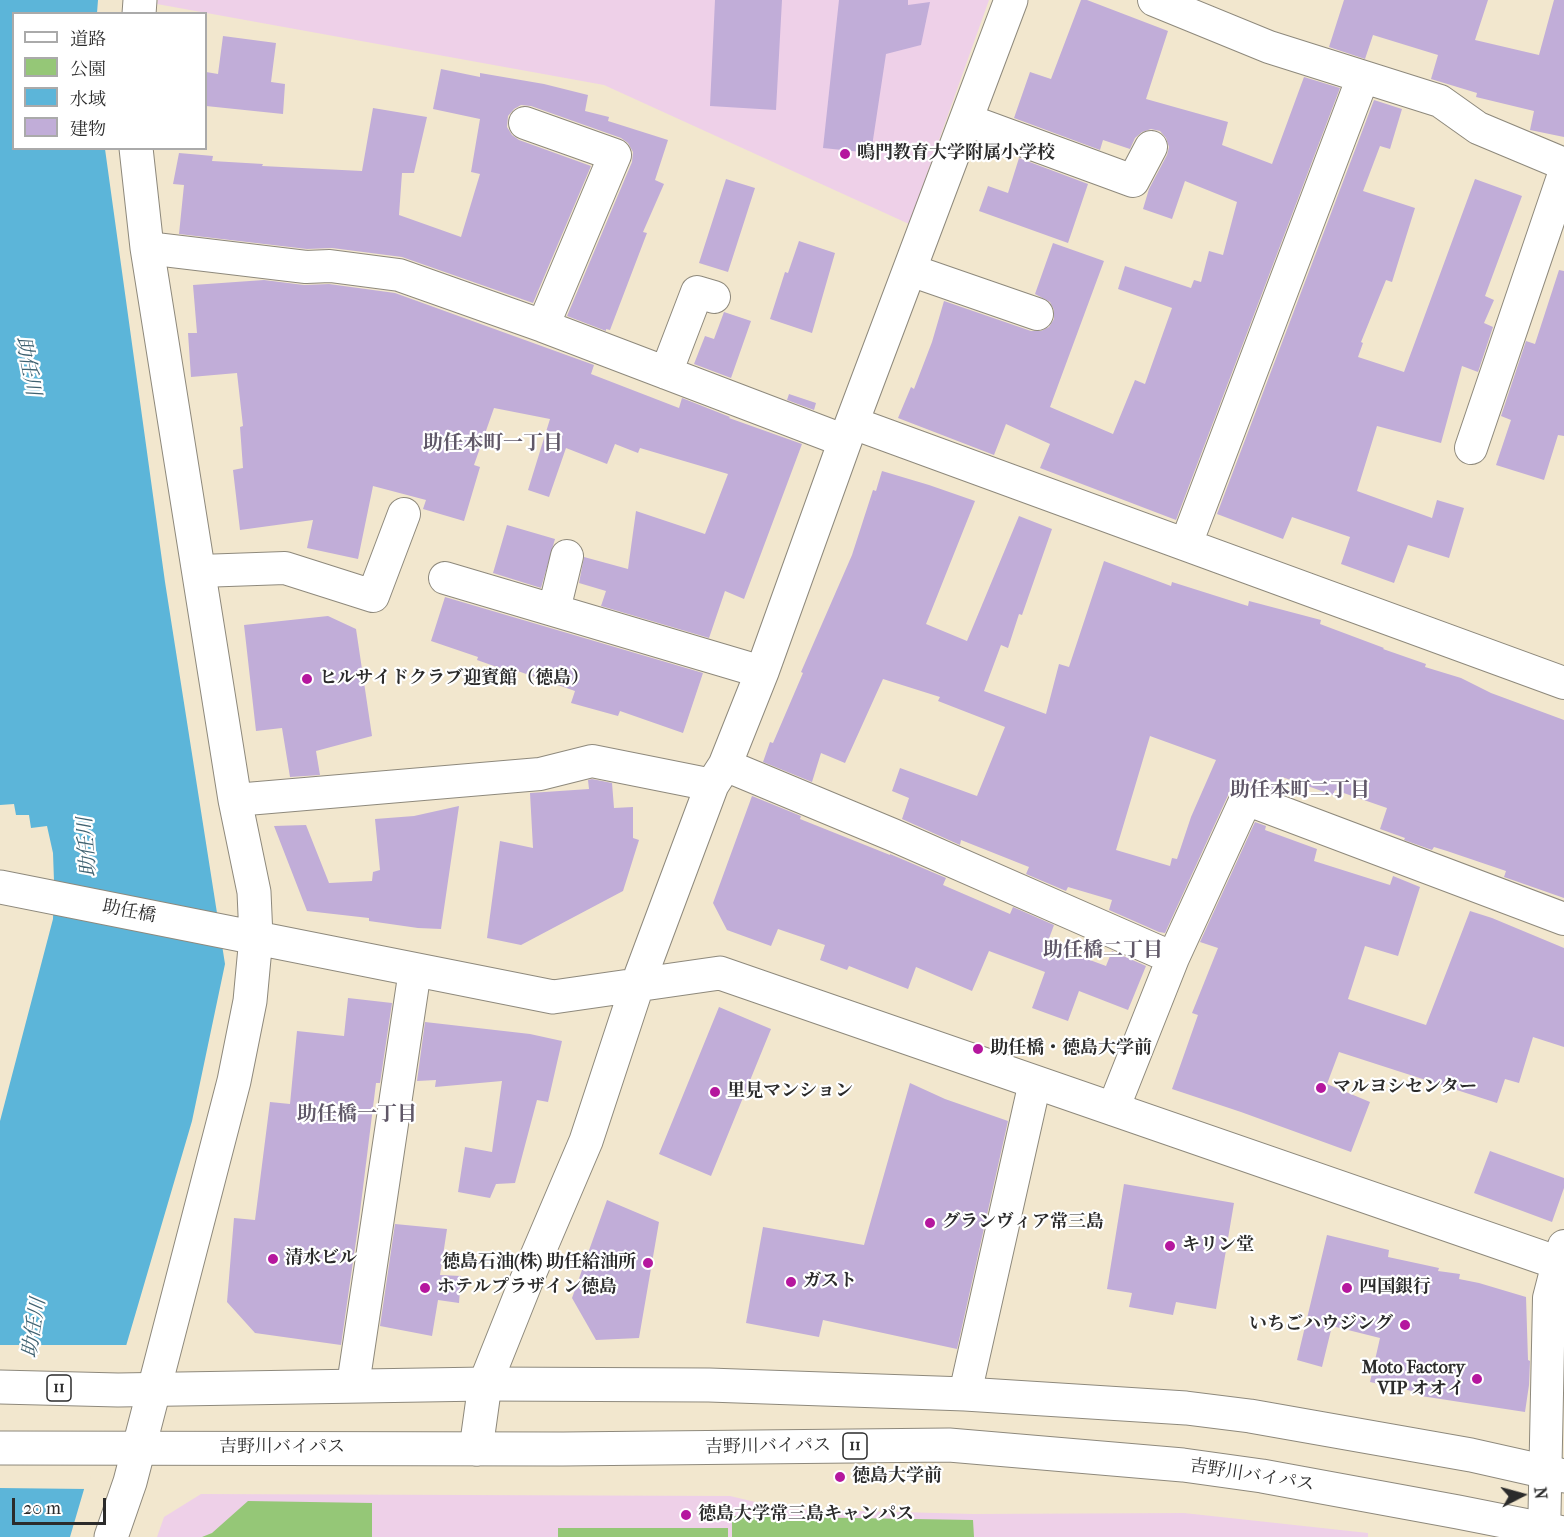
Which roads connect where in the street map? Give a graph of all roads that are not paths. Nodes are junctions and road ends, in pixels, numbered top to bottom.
1 (1011, 0) edge
2 (1154, 0) edge
3 (1363, 77) junction
4 (967, 120) junction
5 (525, 123) dead end
6 (1151, 147) dead end
7 (136, 150) edge
8 (1564, 164) edge
9 (1564, 174) edge
10 (147, 248) junction
11 (910, 270) junction
12 (714, 297) dead end
13 (1037, 314) dead end
14 (543, 326) junction
15 (666, 373) junction
16 (849, 432) junction
17 (1471, 448) dead end
18 (405, 514) dead end
19 (1186, 544) junction
20 (567, 555) dead end
21 (200, 571) junction
22 (445, 578) dead end
23 (554, 610) junction
24 (762, 672) junction
25 (1564, 683) edge
26 (718, 775) junction
27 (235, 800) junction
28 (0, 887) edge
29 (1564, 920) edge
30 (241, 934) junction
31 (1173, 958) junction
32 (415, 970) junction
33 (638, 983) junction
34 (1035, 1082) junction
35 (1113, 1109) junction
36 (1562, 1258) edge
37 (485, 1384) junction
38 (353, 1386) junction
39 (0, 1387) edge
40 (153, 1389) junction
41 (966, 1394) junction
42 (0, 1448) edge
43 (139, 1449) junction
44 (476, 1449) junction
45 (1555, 1474) edge
46 (1551, 1533) edge
47 (111, 1537) edge

1 - 4 main road
2 - 3 street
3 - 8 street
3 - 19 street
4 - 6 street
4 - 11 main road
5 - 14 street
7 - 10 main road
9 - 17 street
10 - 14 street
10 - 21 main road
11 - 13 street
11 - 16 main road
12 - 15 street
14 - 15 street
15 - 16 street
16 - 19 street
16 - 24 main road
18 - 21 street
19 - 25 street
20 - 23 street
21 - 27 main road
22 - 23 street
23 - 24 street
24 - 26 main road
26 - 27 street
26 - 31 street
26 - 33 main road
27 - 30 main road
28 - 30 main road, 助任橋
29 - 31 street
30 - 32 main road, 助任橋
30 - 40 main road
31 - 35 street
32 - 33 main road, 助任橋
32 - 38 street
33 - 34 main road, 助任橋
33 - 37 main road
34 - 35 main road, 助任橋
34 - 41 street
35 - 36 main road, 助任橋
36 - 45 street
37 - 38 main road, 11
37 - 41 main road, 11
37 - 44 main road
38 - 40 main road, 11
39 - 40 main road, 11
40 - 43 main road
41 - 45 main road, 11
42 - 43 main road, 吉野川バイパス / 11
43 - 44 main road, 吉野川バイパス / 11
43 - 47 main road
44 - 46 main road, 吉野川バイパス / 11
45 - 46 street

